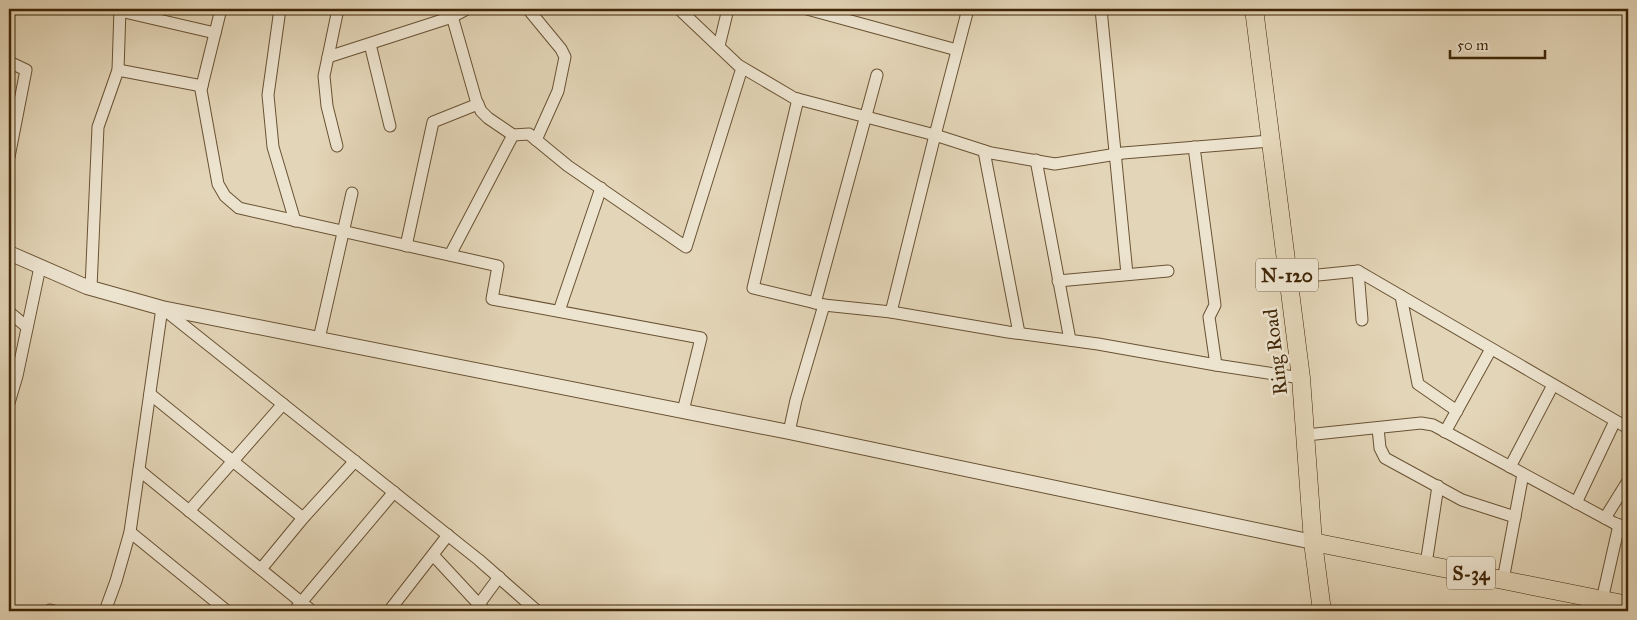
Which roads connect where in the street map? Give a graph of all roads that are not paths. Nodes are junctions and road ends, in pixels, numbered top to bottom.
1 (220, 9) edge
2 (280, 9) edge
3 (338, 9) edge
4 (467, 9) edge
5 (528, 9) edge
6 (679, 9) edge
7 (728, 9) edge
8 (810, 9) edge
9 (968, 9) edge
10 (1101, 9) edge
11 (1254, 9) edge
12 (120, 10) edge
13 (451, 13) edge
14 (215, 33) junction
15 (370, 44) junction
16 (718, 46) junction
17 (958, 50) junction
18 (328, 57) junction
19 (9, 62) edge
20 (742, 68) junction
21 (118, 70) junction
22 (877, 75) dead end
23 (202, 86) junction
24 (798, 99) junction
25 (478, 104) junction
26 (866, 117) junction
27 (12, 122) edge
28 (390, 126) dead end
29 (513, 134) junction
30 (935, 135) junction
31 (536, 140) junction
32 (1270, 141) junction
33 (337, 146) dead end
34 (1194, 148) junction
35 (984, 150) junction
36 (1116, 155) junction
37 (9, 157) edge
38 (1036, 160) junction
39 (601, 188) junction
40 (352, 193) dead end
41 (295, 221) junction
42 (343, 232) junction
43 (406, 246) junction
44 (9, 252) edge
45 (450, 255) junction
46 (40, 266) junction
47 (1168, 271) dead end
48 (1358, 271) junction
49 (1127, 274) junction
50 (1288, 278) junction
51 (1058, 281) junction
52 (91, 288) junction
53 (1401, 296) junction
54 (820, 304) junction
55 (162, 308) junction
56 (559, 311) junction
57 (9, 312) edge
58 (891, 312) junction
59 (1362, 320) dead end
60 (28, 327) junction
61 (1018, 333) junction
62 (319, 339) junction
63 (1070, 340) junction
64 (1491, 349) junction
65 (1216, 365) junction
66 (13, 373) edge
67 (1301, 378) junction
68 (1554, 385) junction
69 (150, 394) junction
70 (9, 403) edge
71 (283, 404) junction
72 (683, 411) junction
73 (1457, 411) junction
74 (1615, 421) junction
75 (1378, 428) junction
76 (1628, 428) edge
77 (789, 432) junction
78 (1445, 432) junction
79 (1306, 435) junction
80 (233, 461) junction
81 (355, 462) junction
82 (1510, 467) junction
83 (139, 470) junction
84 (1523, 474) junction
85 (1628, 481) edge
86 (1438, 486) junction
87 (394, 492) junction
88 (1576, 503) junction
89 (189, 511) junction
90 (1515, 517) junction
91 (303, 518) junction
92 (1605, 518) junction
93 (1624, 526) edge
94 (130, 532) junction
95 (448, 535) junction
96 (1313, 542) junction
97 (432, 555) junction
98 (1426, 564) junction
99 (261, 569) junction
100 (499, 577) junction
101 (1503, 580) junction
102 (1602, 600) junction
103 (1628, 605) edge
104 (298, 607) edge
105 (479, 609) edge
106 (105, 611) edge
107 (227, 611) edge
108 (312, 611) edge
109 (389, 611) edge
110 (537, 611) edge
111 (1322, 611) edge

1 - 14 street
2 - 41 street
3 - 18 street
4 - 13 street
5 - 31 street
6 - 16 street
7 - 16 street
8 - 17 street
9 - 17 street
10 - 36 street
11 - 32 main road, Ring Road / N-120
12 - 14 street
12 - 21 street
13 - 15 street
13 - 25 street
14 - 23 street
15 - 18 street
15 - 28 street
16 - 20 street
17 - 30 street
18 - 33 street
19 - 27 street
20 - 24 street
20 - 39 street
21 - 23 street
21 - 52 street
22 - 26 street
23 - 41 street
24 - 26 street
24 - 54 street
25 - 29 street
25 - 43 street
26 - 30 street
26 - 54 street
27 - 37 street
29 - 31 street
29 - 45 street
30 - 35 street
30 - 58 street
31 - 39 street
32 - 34 street
32 - 50 main road, Ring Road / N-120
34 - 36 street
34 - 65 street
35 - 38 street
35 - 61 street
36 - 38 street
36 - 49 street
38 - 51 street
39 - 56 street
40 - 42 street
41 - 42 street
42 - 43 street
42 - 62 street
43 - 45 street
44 - 46 street
45 - 56 street
46 - 52 street
46 - 60 street
47 - 49 street
48 - 50 street
48 - 53 street
48 - 59 street
49 - 51 street
50 - 67 main road, Ring Road / N-120
51 - 63 street
52 - 55 street
53 - 64 street
53 - 73 street
54 - 58 street
54 - 77 street
55 - 62 street
55 - 69 street
55 - 71 street
56 - 72 street
57 - 60 street
58 - 61 street
60 - 66 street
61 - 63 street
62 - 72 street
63 - 65 street
64 - 68 street
64 - 73 street
65 - 67 street
66 - 70 street
67 - 79 main road, Ring Road / N-120
68 - 74 street
68 - 82 street
69 - 80 street
69 - 83 street
71 - 80 street
71 - 81 street
72 - 77 street
73 - 78 street
74 - 76 street
74 - 88 street
75 - 78 street
75 - 79 street
75 - 86 street
77 - 96 street
78 - 82 street
79 - 96 main road, Ring Road / N-120
80 - 89 street
80 - 91 street
81 - 87 street
81 - 91 street
82 - 84 street
83 - 89 street
83 - 94 street
84 - 88 street
84 - 90 street
85 - 92 street
86 - 90 street
86 - 98 street
87 - 95 street
87 - 104 street
88 - 92 street
89 - 99 street
90 - 101 street
91 - 99 street
92 - 93 street
93 - 102 street
94 - 106 street
94 - 107 street
95 - 97 street
95 - 100 street
96 - 98 main road, S-34
96 - 111 main road, N-120
97 - 105 street
97 - 109 street
98 - 101 main road, S-34
99 - 104 street
100 - 105 street
100 - 110 street
101 - 102 main road, S-34
102 - 103 main road, S-34
104 - 108 street

